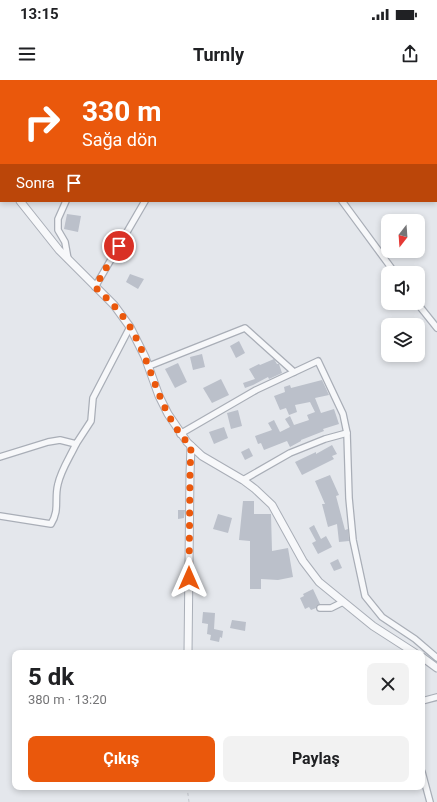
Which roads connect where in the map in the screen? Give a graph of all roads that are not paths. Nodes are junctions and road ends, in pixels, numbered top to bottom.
1 (21, 202) edge
2 (66, 202) edge
3 (144, 202) edge
4 (343, 202) edge
5 (68, 260) junction
6 (390, 266) edge
7 (95, 287) junction
8 (423, 310) edge
9 (130, 327) junction
10 (437, 328) edge
11 (149, 366) junction
12 (294, 372) junction
13 (347, 433) junction
14 (180, 434) junction
15 (76, 444) junction
16 (191, 446) junction
17 (0, 457) edge
18 (243, 480) junction
19 (0, 516) edge
20 (344, 602) junction
21 (320, 608) dead end
22 (188, 650) edge
23 (411, 650) edge
24 (437, 658) edge
25 (425, 660) edge
26 (437, 668) edge
27 (437, 697) edge
28 (425, 700) edge
29 (425, 783) edge
30 (430, 802) edge

1 - 5 street
2 - 5 street
3 - 7 street
4 - 6 street
5 - 7 street
7 - 9 street
8 - 10 street
9 - 11 street
9 - 15 street
11 - 12 street
11 - 14 street
12 - 13 street
12 - 14 street
13 - 18 street
13 - 24 street
14 - 16 street
15 - 17 street
15 - 19 street
16 - 18 street
16 - 22 street
18 - 20 street
20 - 21 street
20 - 23 street
25 - 26 street
27 - 28 street
29 - 30 street

